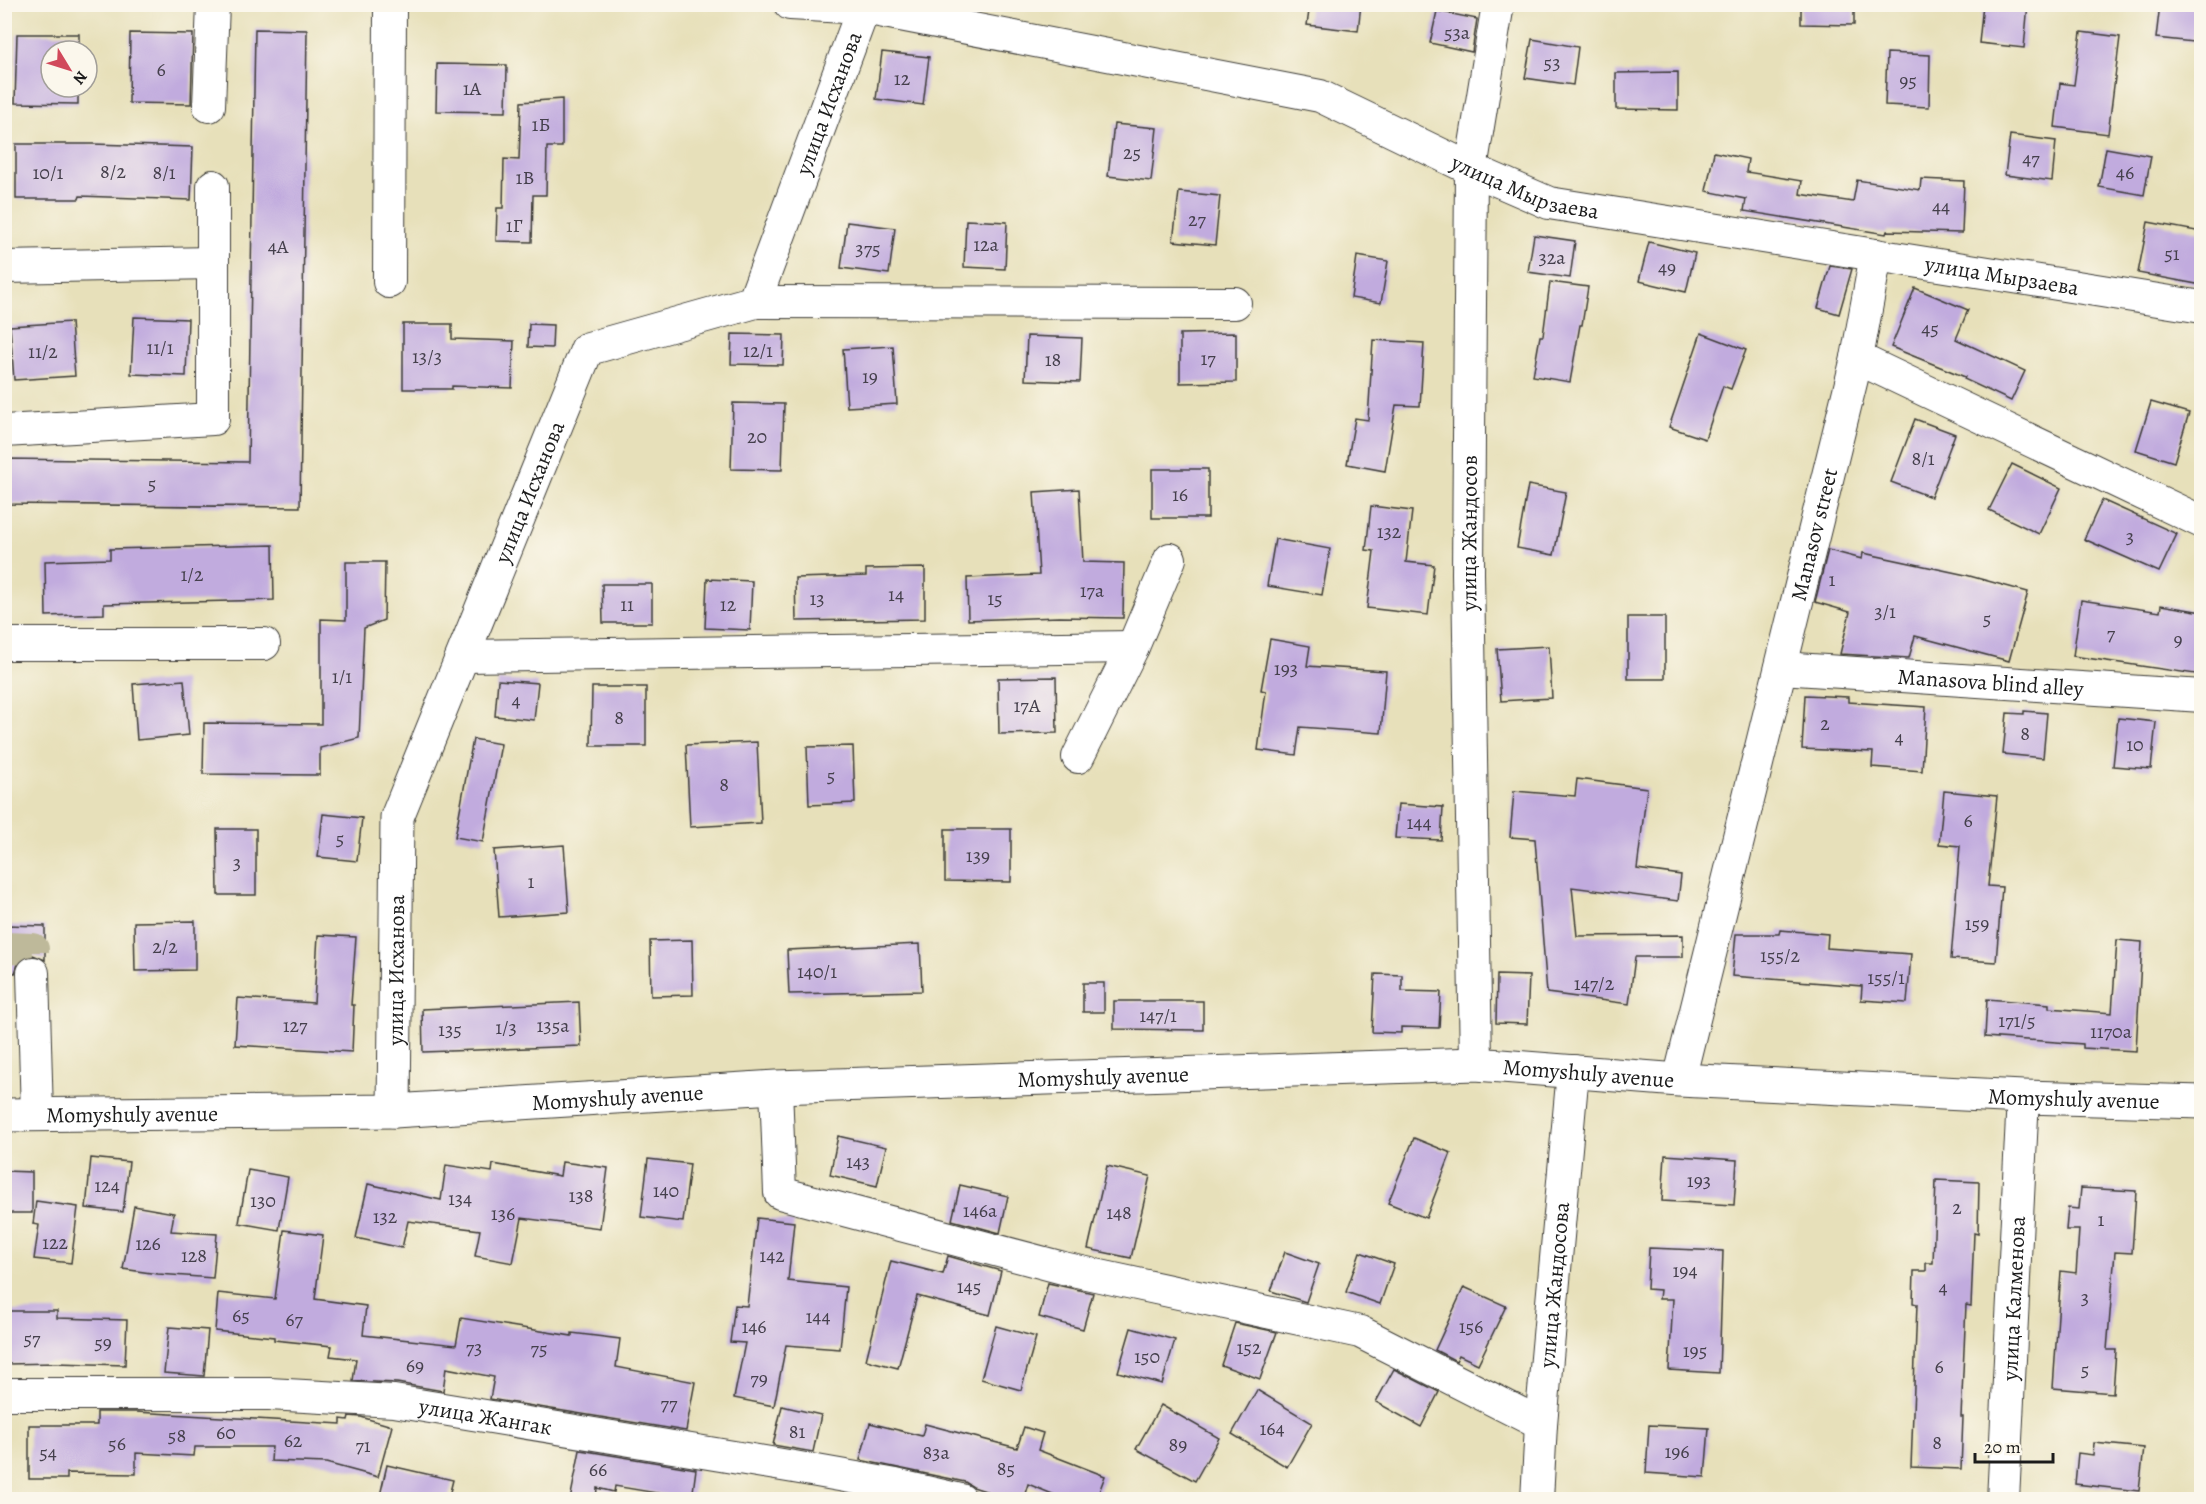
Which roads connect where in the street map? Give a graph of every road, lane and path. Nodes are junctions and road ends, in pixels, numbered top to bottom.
1 (213, 4) edge
2 (390, 4) edge
3 (790, 4) edge
4 (1498, 4) edge
5 (865, 6) edge
6 (209, 106) dead end
7 (1471, 169) junction
8 (213, 186) dead end
9 (1876, 255) junction
10 (213, 263) junction
11 (4, 267) edge
12 (388, 282) dead end
13 (754, 302) junction
14 (1235, 303) dead end
15 (2202, 308) edge
16 (1857, 358) junction
17 (4, 430) edge
18 (2202, 522) edge
19 (1170, 559) dead end
20 (4, 644) edge
21 (264, 644) dead end
22 (1134, 647) junction
23 (463, 656) junction
24 (1781, 668) junction
25 (2202, 696) edge
26 (1078, 757) dead end
27 (33, 973) tunnel mouth
28 (1476, 1064) junction
29 (1573, 1071) junction
30 (1679, 1080) junction
31 (776, 1087) junction
32 (2023, 1097) junction
33 (2202, 1102) edge
34 (394, 1112) junction
35 (4, 1115) edge
36 (37, 1115) junction
37 (4, 1394) edge
38 (1541, 1424) junction
39 (961, 1500) edge
40 (1537, 1500) edge
41 (2003, 1500) edge

1 - 6 street
2 - 12 street
3 - 5 street, улица Мырзаева
4 - 7 street, улица Жандосов
5 - 7 street, улица Мырзаева
5 - 13 main road, улица Исханова
7 - 9 street, улица Мырзаева
7 - 28 street, улица Жандосов
8 - 10 street
9 - 15 street, улица Мырзаева
9 - 16 street, Manasov street
10 - 11 street
10 - 17 street
13 - 14 street
13 - 23 main road, улица Исханова
16 - 18 street
16 - 24 street, Manasov street
19 - 22 street
20 - 21 street
22 - 23 street
22 - 26 street
23 - 34 main road, улица Исханова
24 - 25 street, Manasova blind alley
24 - 30 street, Manasov street
27 - 36 street
28 - 29 main road, Momyshuly avenue
28 - 31 main road, Momyshuly avenue
29 - 30 main road, Momyshuly avenue
29 - 38 street, улица Жандосова
30 - 32 main road, Momyshuly avenue
31 - 34 main road, Momyshuly avenue
31 - 38 street
32 - 33 main road, Momyshuly avenue
32 - 41 street, улица Калменова
34 - 36 main road, Momyshuly avenue
35 - 36 main road, Momyshuly avenue
37 - 39 street, улица Жангак
38 - 40 street, улица Жандосова

